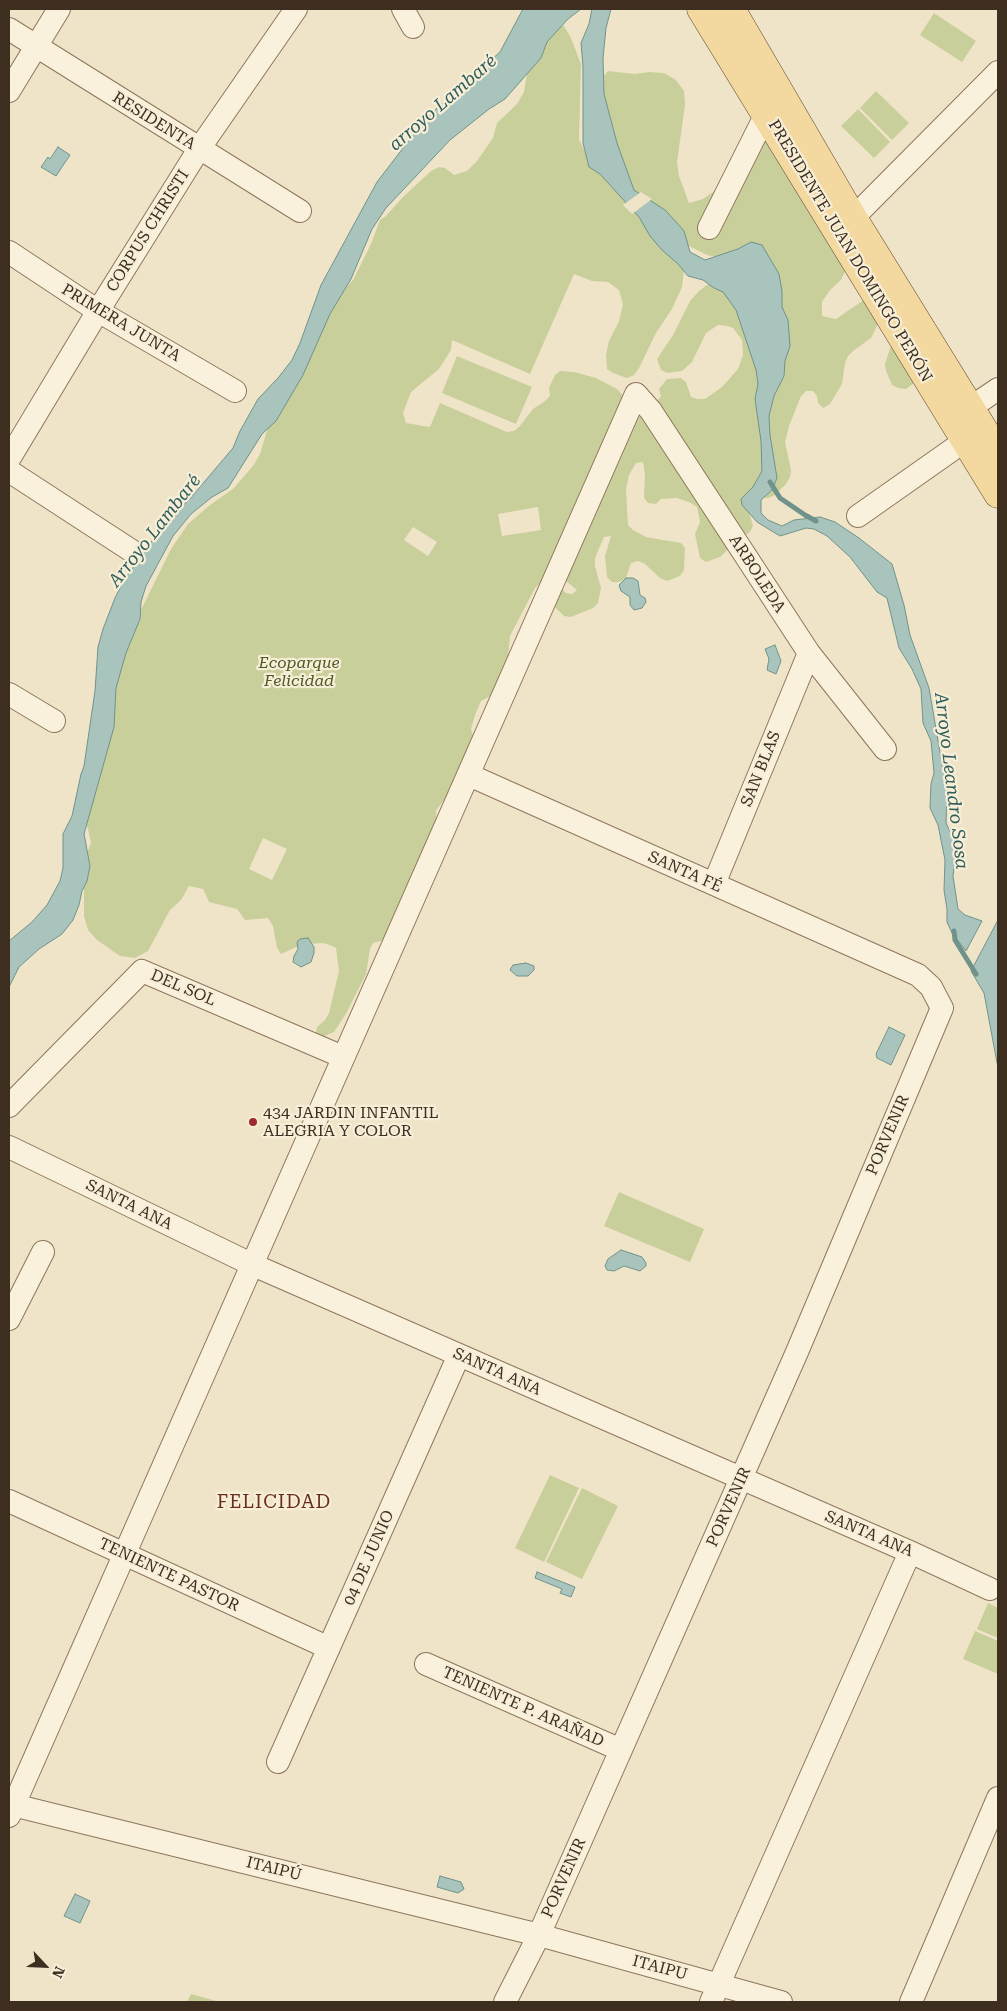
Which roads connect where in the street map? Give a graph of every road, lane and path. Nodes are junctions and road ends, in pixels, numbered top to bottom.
1 (59, 9) edge
2 (296, 9) edge
3 (701, 9) edge
4 (731, 9) edge
5 (9, 29) edge
6 (35, 46) junction
7 (998, 72) edge
8 (9, 91) edge
9 (766, 114) junction
10 (199, 149) junction
11 (300, 211) dead end
12 (846, 225) junction
13 (708, 228) dead end
14 (9, 252) edge
15 (98, 311) junction
16 (933, 368) junction
17 (998, 390) edge
18 (235, 391) dead end
19 (970, 408) junction
20 (966, 440) junction
21 (998, 453) edge
22 (9, 459) edge
23 (9, 471) edge
24 (998, 494) edge
25 (858, 516) dead end
26 (132, 551) dead end
27 (809, 653) junction
28 (9, 694) edge
29 (54, 721) dead end
30 (885, 749) dead end
31 (469, 775) junction
32 (714, 884) junction
33 (942, 1008) joint
34 (343, 1057) junction
35 (9, 1106) edge
36 (9, 1147) edge
37 (42, 1252) dead end
38 (252, 1264) junction
39 (9, 1319) edge
40 (459, 1355) junction
41 (741, 1479) junction
42 (9, 1501) edge
43 (910, 1552) junction
44 (123, 1554) junction
45 (990, 1589) dead end
46 (329, 1648) junction
47 (426, 1664) dead end
48 (621, 1750) junction
49 (278, 1762) dead end
50 (998, 1798) edge
51 (10, 1809) edge
52 (539, 1934) junction
53 (715, 1993) edge
54 (505, 2002) edge
55 (781, 2002) edge
56 (911, 2002) edge

1 - 6 street
2 - 10 street, CORPUS CHRISTI
3 - 9 main road, PRESIDENTE JUAN DOMINGO PERÓN
4 - 12 main road, PRESIDENTE JUAN DOMINGO PERÓN
5 - 6 street, RESIDENTA
6 - 8 street
6 - 10 street, RESIDENTA
7 - 12 street
9 - 12 main road, PRESIDENTE JUAN DOMINGO PERÓN
9 - 13 street
10 - 11 street, RESIDENTA
10 - 15 street, CORPUS CHRISTI
12 - 16 main road, PRESIDENTE JUAN DOMINGO PERÓN
14 - 15 street, PRIMERA JUNTA
15 - 18 street, PRIMERA JUNTA
15 - 22 street, CORPUS CHRISTI
16 - 19 main road, PRESIDENTE JUAN DOMINGO PERÓN
16 - 20 main road, PRESIDENTE JUAN DOMINGO PERÓN
17 - 19 street
19 - 21 main road, PRESIDENTE JUAN DOMINGO PERÓN
20 - 24 main road, PRESIDENTE JUAN DOMINGO PERÓN
20 - 25 street
23 - 26 street
27 - 30 street, ARBOLEDA
27 - 31 street, ARBOLEDA
27 - 32 street, SAN BLAS
28 - 29 street
31 - 32 street, SANTA FÉ
31 - 34 street
32 - 33 street, SANTA FÉ
33 - 41 street, PORVENIR
34 - 35 street, DEL SOL
34 - 38 street
36 - 38 street, SANTA ANA
37 - 39 street
38 - 40 street, SANTA ANA
38 - 44 street
40 - 41 street, SANTA ANA
40 - 46 street, 04 DE JUNIO
41 - 43 street, SANTA ANA
41 - 48 street, PORVENIR
42 - 44 street, TENIENTE PASTOR
43 - 45 street, SANTA ANA
43 - 53 street
44 - 46 street, TENIENTE PASTOR
44 - 51 street
46 - 49 street, 04 DE JUNIO
47 - 48 street, TENIENTE P. ARAÑAD
48 - 52 street, PORVENIR
50 - 56 street
51 - 52 street, ITAIPÚ
52 - 53 street, ITAIPU
52 - 54 street, PORVENIR
53 - 55 street, ITAIPU

